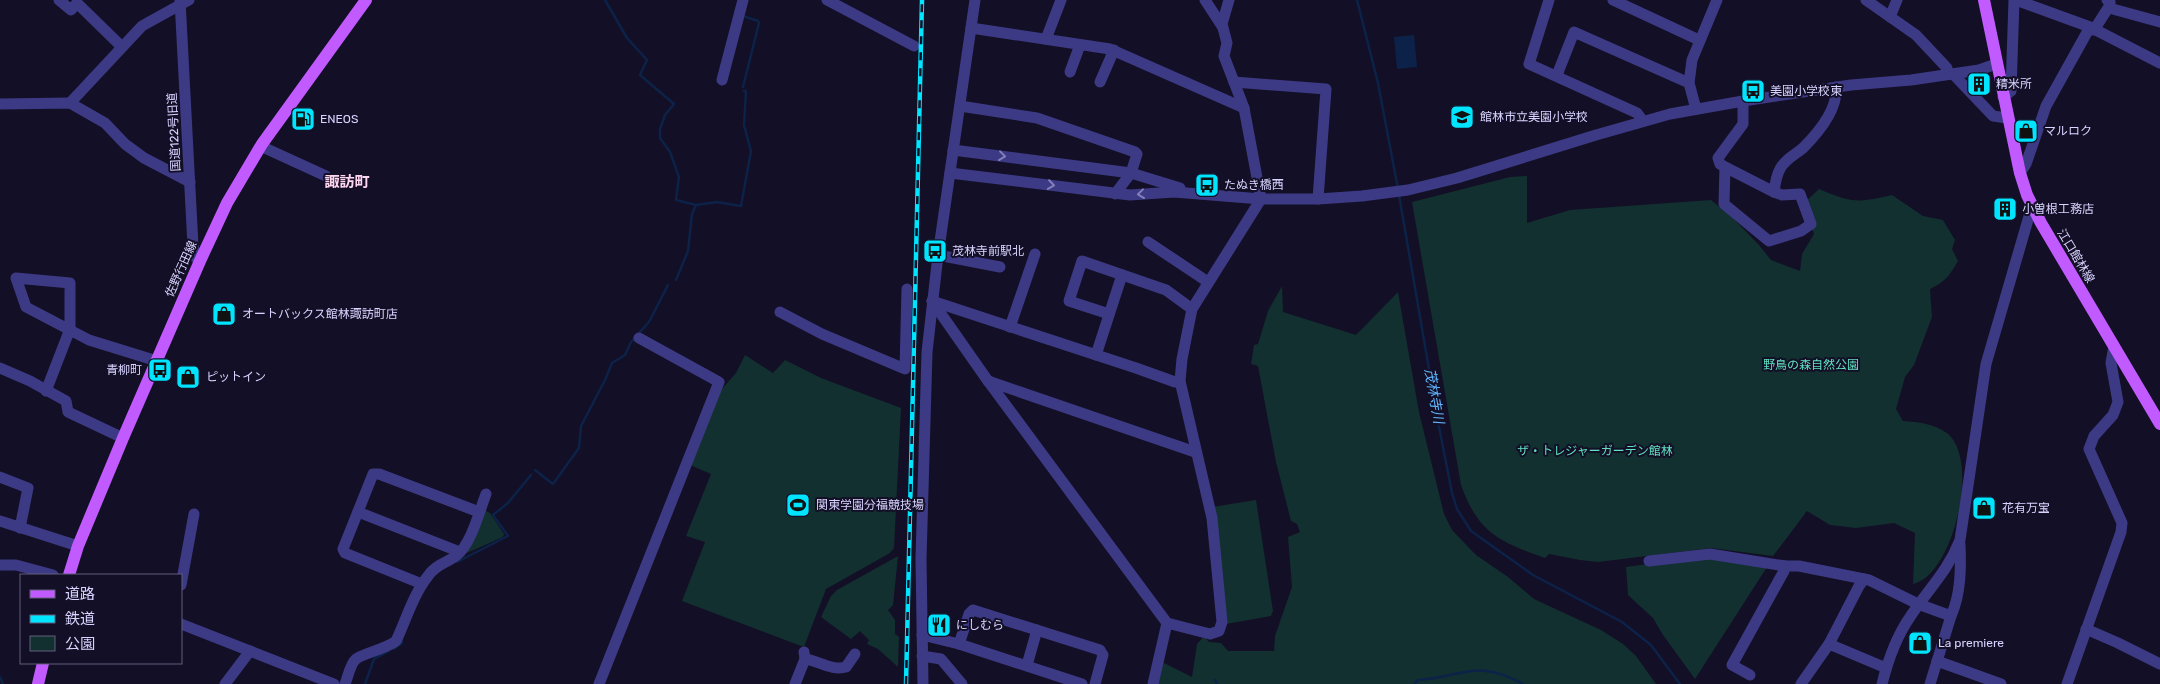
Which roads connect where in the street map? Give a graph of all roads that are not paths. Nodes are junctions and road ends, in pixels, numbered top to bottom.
1 (58, 0) edge
2 (366, 0) edge
3 (743, 0) edge
4 (827, 0) edge
5 (975, 0) edge
6 (1061, 0) edge
7 (1205, 0) edge
8 (1229, 0) edge
9 (1549, 0) edge
10 (1613, 0) edge
11 (1866, 0) edge
12 (1897, 0) edge
13 (1984, 0) edge
14 (2015, 0) edge
15 (183, 1) edge
16 (1713, 1) edge
17 (2108, 4) edge
18 (1890, 17) junction
19 (2160, 22) edge
20 (1222, 24) junction
21 (971, 28) junction
22 (2092, 29) junction
23 (1046, 39) junction
24 (1700, 40) junction
25 (1080, 45) junction
26 (122, 46) junction
27 (914, 46) dead end
28 (1114, 50) junction
29 (2160, 63) edge
30 (1996, 64) junction
31 (1950, 71) junction
32 (1070, 72) dead end
33 (1557, 75) junction
34 (722, 80) dead end
35 (1100, 82) dead end
36 (1234, 82) junction
37 (1689, 83) junction
38 (1836, 87) junction
39 (2003, 97) junction
40 (1743, 101) junction
41 (70, 102) junction
42 (0, 104) edge
43 (960, 106) junction
44 (1244, 108) junction
45 (1696, 109) junction
46 (2007, 118) junction
47 (1644, 121) junction
48 (262, 144) junction
49 (953, 150) junction
50 (1725, 168) junction
51 (2020, 172) junction
52 (950, 173) junction
53 (1131, 173) junction
54 (326, 176) dead end
55 (190, 182) junction
56 (1774, 192) junction
57 (1202, 193) junction
58 (1115, 194) junction
59 (1261, 199) junction
60 (1318, 199) junction
61 (2032, 206) junction
62 (1148, 242) dead end
63 (1035, 254) dead end
64 (938, 255) junction
65 (200, 261) junction
66 (1000, 267) dead end
67 (1122, 275) junction
68 (1208, 282) junction
69 (907, 289) dead end
70 (932, 301) junction
71 (1192, 309) junction
72 (780, 312) dead end
73 (1109, 314) junction
74 (1010, 327) junction
75 (70, 329) junction
76 (639, 338) dead end
77 (2114, 346) junction
78 (905, 352) junction
79 (928, 352) junction
80 (1096, 355) junction
81 (157, 361) junction
82 (0, 368) edge
83 (988, 381) junction
84 (1180, 381) junction
85 (46, 391) junction
86 (2160, 424) edge
87 (123, 438) junction
88 (1195, 452) junction
89 (0, 478) edge
90 (486, 494) dead end
91 (358, 512) junction
92 (479, 512) junction
93 (194, 514) dead end
94 (0, 521) edge
95 (20, 528) junction
96 (1960, 540) junction
97 (78, 546) junction
98 (460, 552) junction
99 (1649, 561) dead end
100 (0, 565) edge
101 (1786, 566) junction
102 (49, 574) edge
103 (69, 574) edge
104 (182, 580) edge
105 (1864, 580) junction
106 (422, 584) junction
107 (1918, 604) junction
108 (1951, 616) junction
109 (1167, 623) junction
110 (182, 624) edge
111 (2086, 629) junction
112 (1037, 630) junction
113 (922, 635) junction
114 (959, 644) junction
115 (1829, 644) junction
116 (250, 651) junction
117 (855, 654) dead end
118 (922, 656) junction
119 (1937, 661) junction
120 (43, 664) edge
121 (2160, 664) edge
122 (1026, 666) junction
123 (1886, 668) junction
124 (1046, 672) junction
125 (1750, 675) dead end
126 (1805, 683) edge
127 (38, 684) edge
128 (225, 684) edge
129 (332, 684) edge
130 (345, 684) edge
131 (599, 684) edge
132 (795, 684) edge
133 (923, 684) edge
134 (962, 684) edge
135 (1042, 684) edge
136 (1080, 684) edge
137 (1095, 684) edge
138 (1152, 684) edge
139 (1882, 684) edge
140 (1930, 684) edge
141 (2001, 684) edge
142 (2067, 684) edge

1 - 26 street
2 - 48 main road, 佐野行田線
3 - 34 street
4 - 27 street
5 - 21 street
6 - 23 street
7 - 20 street
8 - 20 street
9 - 33 street
10 - 24 street
11 - 18 street
12 - 18 street
13 - 30 main road, 江口館林線
14 - 22 street
14 - 39 street
15 - 26 street
15 - 55 street, 国道122号旧道
16 - 24 street
17 - 19 street
17 - 22 street
18 - 31 street
20 - 36 street
21 - 23 street
21 - 43 street
22 - 29 street
22 - 51 street
23 - 25 street
24 - 37 street
25 - 28 street
25 - 32 street
26 - 41 street
28 - 35 street
28 - 44 street
30 - 31 street
30 - 39 main road, 江口館林線
31 - 38 street
31 - 46 street
33 - 37 street
33 - 47 street
36 - 44 street
36 - 60 street
37 - 45 street
38 - 40 street
38 - 56 street
39 - 46 main road, 江口館林線
40 - 45 street
40 - 50 street
41 - 42 street
41 - 55 street
43 - 49 street
43 - 53 street
44 - 59 street
45 - 47 street
46 - 51 main road, 江口館林線
47 - 60 street
48 - 54 street
48 - 65 main road, 佐野行田線
49 - 52 street
49 -> 53 street
50 - 56 street
50 - 56 street
51 - 61 main road, 江口館林線
52 -> 58 street
52 - 64 street
53 - 57 street
53 - 58 street
55 - 65 street, 国道122号旧道
57 -> 58 street
57 - 59 street
59 - 60 street
59 - 68 street
61 - 77 main road, 江口館林線
61 - 96 street
62 - 68 street
63 - 74 street
64 - 66 street
64 - 70 street
65 - 81 main road, 佐野行田線
67 - 71 street
67 - 73 street
67 - 73 street
68 - 71 street
69 - 78 street
70 - 74 street
70 - 79 street
70 - 83 street
71 - 84 street
72 - 78 street
73 - 80 street
74 - 80 street
75 - 75 street
75 - 81 street
75 - 85 street
76 - 131 street
77 - 86 main road, 江口館林線
77 - 111 street
78 - 79 street
79 - 113 street
80 - 84 street
81 - 87 main road, 佐野行田線
82 - 85 street
83 - 88 street
83 - 109 street
84 - 88 street
85 - 87 street
87 - 97 main road, 佐野行田線
88 - 109 street
89 - 95 street
90 - 92 street
91 - 92 street
91 - 98 street
91 - 106 street
92 - 98 street
93 - 104 street
94 - 95 street
95 - 97 street
96 - 107 street
96 - 108 street
97 - 103 main road, 佐野行田線
98 - 106 street
99 - 101 street
100 - 102 street
101 - 105 street
101 - 125 street
105 - 107 street
105 - 115 street
106 - 130 street
107 - 108 street
107 - 123 street
108 - 119 street
109 - 138 street
110 - 116 street
111 - 121 street
111 - 142 street
112 - 114 street
112 - 122 street
112 - 137 street
113 - 114 street
113 - 118 street
114 - 122 street
115 - 123 street
115 - 126 street
116 - 128 street
116 - 129 street
117 - 132 street
118 - 133 street
118 - 134 street
119 - 140 street
119 - 141 street
120 - 127 main road
122 - 124 street
123 - 139 street
124 - 135 street
124 - 136 street

